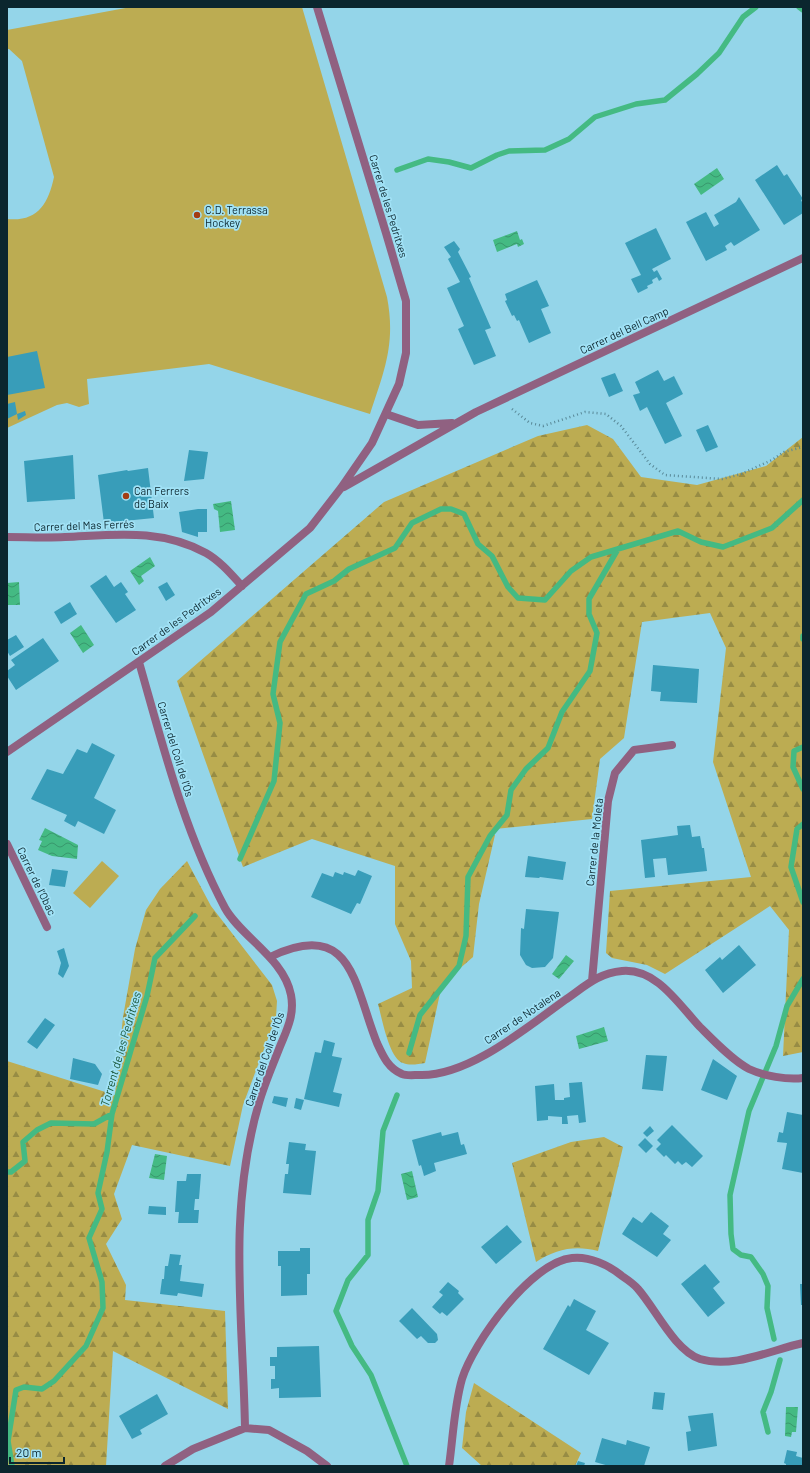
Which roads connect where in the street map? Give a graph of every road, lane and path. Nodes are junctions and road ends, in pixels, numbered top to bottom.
1 (317, 7) edge
2 (803, 258) edge
3 (502, 400) junction
4 (386, 414) junction
5 (455, 422) junction
6 (803, 447) edge
7 (342, 488) junction
8 (7, 538) edge
9 (242, 586) junction
10 (139, 662) junction
11 (672, 745) dead end
12 (7, 752) edge
13 (7, 844) edge
14 (47, 927) dead end
15 (270, 957) junction
16 (592, 981) junction
17 (803, 1078) edge
18 (803, 1343) edge
19 (245, 1428) junction
20 (165, 1466) edge
21 (327, 1466) edge
22 (449, 1466) edge

1 - 4 street, Carrer de les Pedritxes
2 - 3 street, Carrer del Bell Camp
3 - 5 street, Carrer del Bell Camp
3 - 6 path
4 - 5 street
4 - 7 street, Carrer de les Pedritxes
5 - 7 street, Carrer de les Pedritxes
7 - 9 street, Carrer de les Pedritxes
8 - 9 street, Carrer del Mas Ferrés
9 - 10 street, Carrer de les Pedritxes
10 - 12 street, Carrer de les Pedritxes
10 - 15 street, Carrer del Coll de l'Ós
11 - 16 street, Carrer de la Moleta
13 - 14 street, Carrer de l'Obac
15 - 16 street, Carrer de Notalena
15 - 19 street, Carrer del Coll de l'Ós
16 - 17 street, Carrer de Notalena
18 - 22 street
19 - 20 street
19 - 21 street

